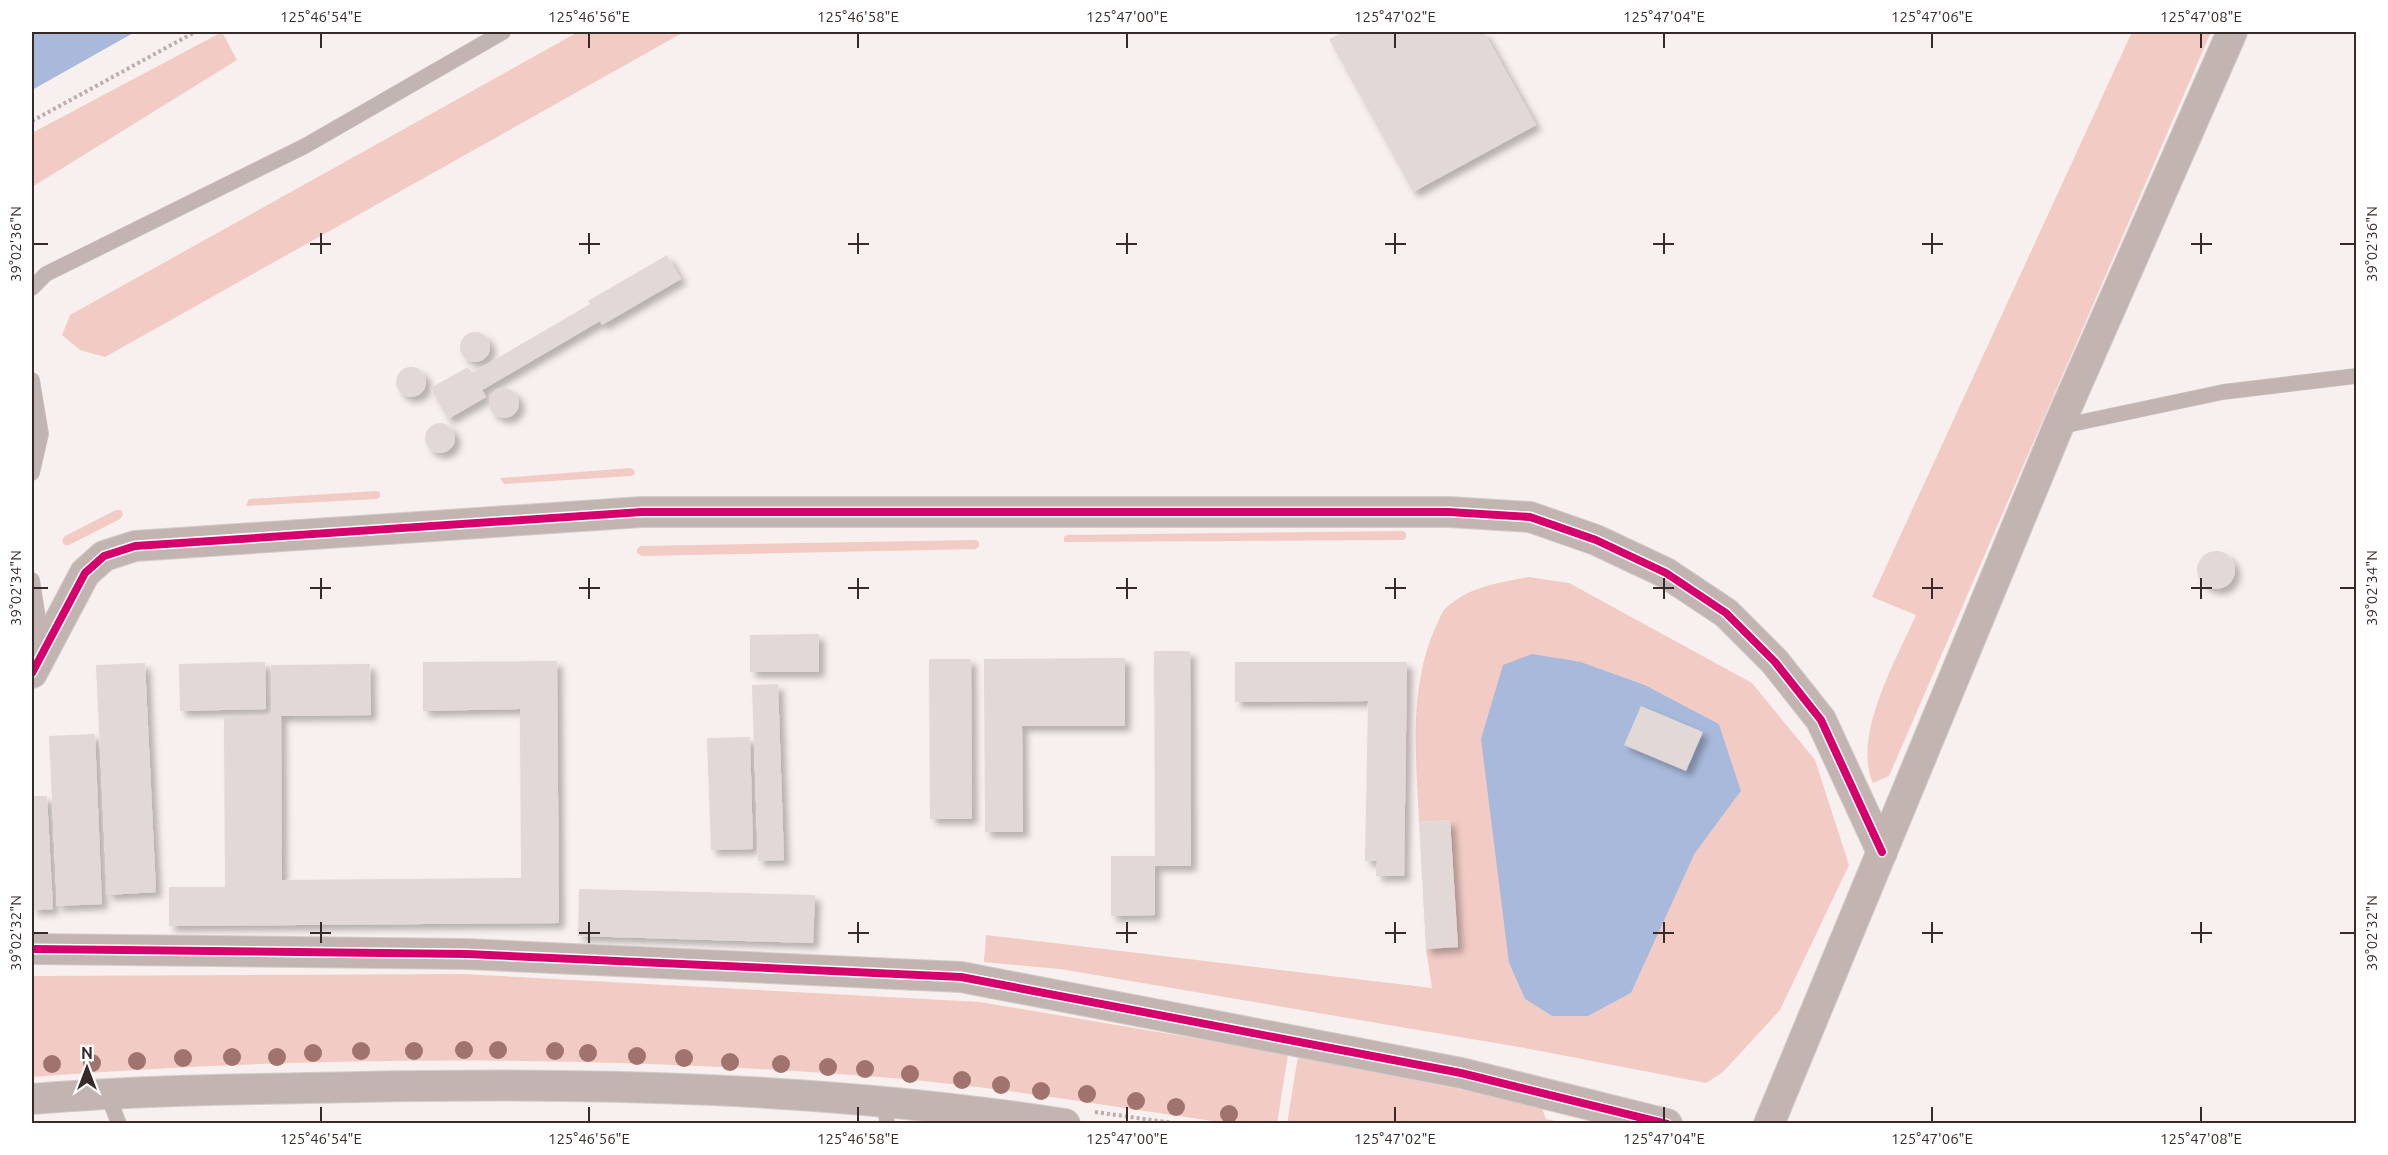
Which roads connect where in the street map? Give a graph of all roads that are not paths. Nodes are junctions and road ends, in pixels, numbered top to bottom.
1 (503, 32) edge
2 (2232, 32) edge
3 (32, 288) edge
4 (2356, 376) edge
5 (32, 380) edge
6 (2058, 427) junction
7 (32, 473) edge
8 (32, 580) edge
9 (38, 662) edge
10 (1882, 852) junction
11 (32, 949) edge
12 (107, 1093) junction
13 (32, 1099) edge
14 (886, 1112) edge
15 (119, 1124) edge
16 (1065, 1124) edge
17 (1666, 1124) edge
18 (1769, 1124) edge

1 - 3 lane
2 - 6 street
4 - 6 lane
5 - 7 lane
6 - 10 street
8 - 9 lane
9 - 10 street
10 - 18 street
11 - 17 street
12 - 13 street
12 - 14 street
12 - 15 lane
14 - 16 street

